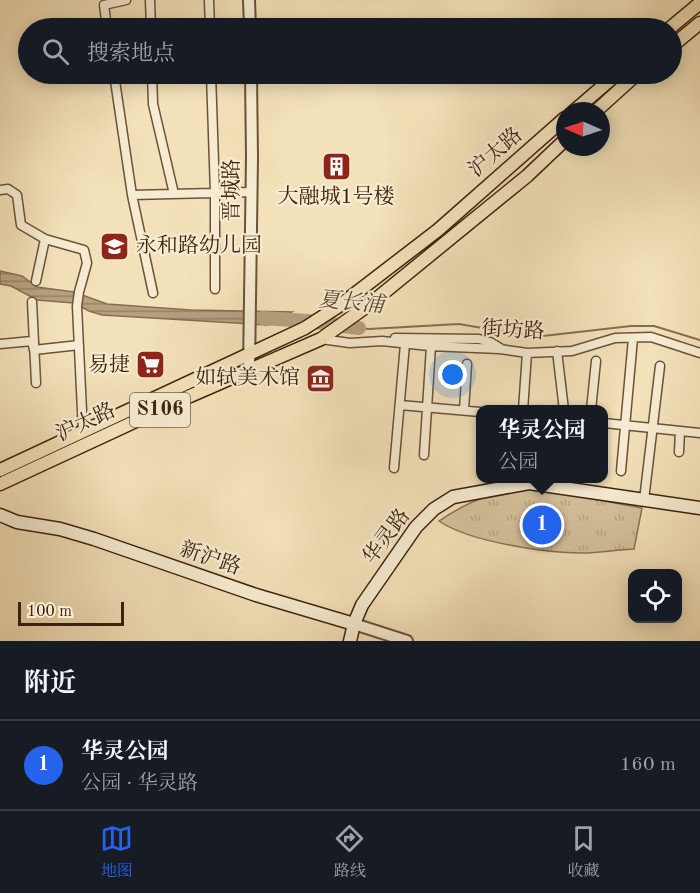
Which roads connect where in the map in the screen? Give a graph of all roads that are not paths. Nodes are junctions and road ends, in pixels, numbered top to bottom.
1 (126, 0) edge
2 (150, 0) edge
3 (209, 0) edge
4 (249, 0) edge
5 (700, 3) edge
6 (106, 18) edge
7 (151, 18) edge
8 (210, 18) edge
9 (250, 18) edge
10 (682, 18) edge
11 (700, 23) edge
12 (682, 38) edge
13 (115, 84) edge
14 (152, 84) edge
15 (211, 84) edge
16 (250, 84) edge
17 (605, 84) edge
18 (625, 84) edge
19 (584, 102) edge
20 (606, 102) edge
21 (556, 126) edge
22 (556, 149) edge
23 (0, 190) edge
24 (252, 192) junction
25 (215, 193) junction
26 (174, 194) junction
27 (132, 195) junction
28 (45, 239) junction
29 (36, 281) dead end
30 (215, 289) dead end
31 (153, 293) dead end
32 (32, 302) dead end
33 (633, 338) junction
34 (321, 339) junction
35 (382, 341) junction
36 (0, 344) edge
37 (405, 344) junction
38 (79, 345) junction
39 (33, 346) junction
40 (431, 346) junction
41 (500, 349) junction
42 (557, 351) junction
43 (700, 352) edge
44 (527, 353) junction
45 (250, 354) junction
46 (596, 361) dead end
47 (467, 364) dead end
48 (660, 366) dead end
49 (249, 370) junction
50 (36, 382) dead end
51 (400, 405) junction
52 (523, 405) edge
53 (563, 405) edge
54 (592, 405) edge
55 (428, 407) junction
56 (464, 410) junction
57 (476, 412) edge
58 (608, 424) edge
59 (625, 426) junction
60 (653, 428) junction
61 (680, 431) junction
62 (83, 432) junction
63 (700, 434) edge
64 (679, 452) dead end
65 (424, 455) dead end
66 (394, 468) dead end
67 (0, 470) edge
68 (621, 471) dead end
69 (0, 484) edge
70 (644, 500) junction
71 (700, 508) edge
72 (0, 515) edge
73 (354, 624) junction
74 (350, 641) edge
75 (408, 641) edge

1 - 6 street
2 - 7 street
3 - 8 street
4 - 9 street
5 - 10 main road
11 - 12 main road
13 - 27 street
14 - 26 street
15 - 25 street
16 - 24 street, 晋城路
17 - 19 main road
18 - 20 main road
21 - 45 main road, 沪太路 / S106
22 - 34 main road, 沪太路 / S106
23 - 28 street
24 - 25 street
24 - 45 street, 晋城路
25 - 26 street
25 - 30 street
26 - 27 street
27 - 31 street
28 - 29 street
28 - 38 street
32 - 39 street
33 - 42 street, 街坊路
33 - 43 street, 街坊路
33 - 59 street
34 - 35 street, 街坊路
34 - 49 main road, 沪太路 / S106
35 - 37 street, 街坊路
35 - 41 street
36 - 39 street
37 - 40 street, 街坊路
37 - 51 street
38 - 39 street
38 - 62 street
39 - 50 street
40 - 41 street, 街坊路
40 - 55 street
41 - 44 street, 街坊路
42 - 44 street, 街坊路
42 - 53 street
44 - 52 street
45 - 49 street
45 - 62 main road, 沪太路 / S106
46 - 54 street
47 - 56 street
48 - 60 street
49 - 69 main road, 沪太路 / S106
51 - 55 street
51 - 66 street
55 - 56 street
55 - 65 street
56 - 57 street
58 - 59 street
59 - 60 street
59 - 68 street
60 - 61 street
60 - 70 street
61 - 63 street
61 - 64 street
62 - 67 main road, 沪太路 / S106
70 - 71 main road, 华灵路
70 - 73 main road, 华灵路
72 - 73 main road, 新沪路
73 - 74 main road, 华灵路
73 - 75 street, 新沪路

